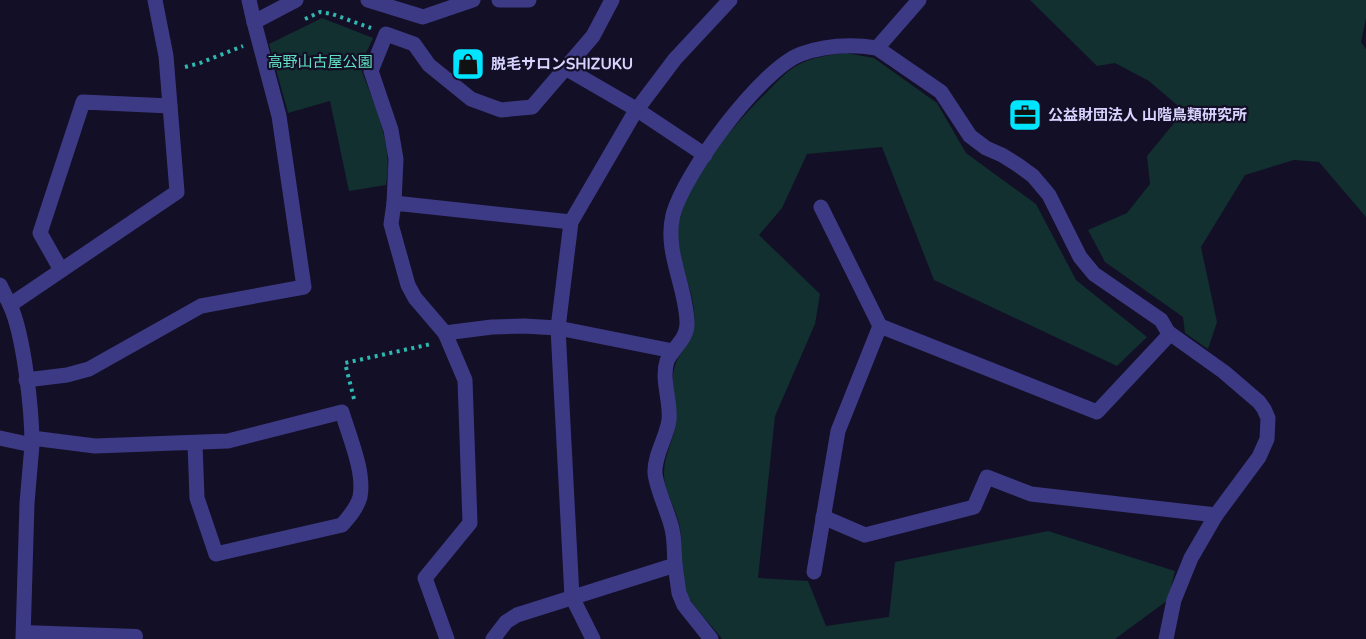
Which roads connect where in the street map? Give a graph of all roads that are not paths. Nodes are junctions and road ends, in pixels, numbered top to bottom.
1 (155, 0) edge
2 (249, 0) edge
3 (296, 0) edge
4 (368, 0) edge
5 (473, 0) edge
6 (499, 0) edge
7 (529, 0) edge
8 (612, 0) edge
9 (730, 0) edge
10 (919, 0) edge
11 (254, 22) junction
12 (877, 48) junction
13 (567, 69) junction
14 (170, 106) junction
15 (636, 109) junction
16 (705, 155) junction
17 (394, 202) junction
18 (821, 207) dead end
19 (571, 222) junction
20 (61, 270) junction
21 (4, 297) edge
22 (880, 326) junction
23 (558, 327) junction
24 (1170, 334) junction
25 (447, 337) junction
26 (673, 351) junction
27 (26, 380) junction
28 (0, 438) edge
29 (32, 442) junction
30 (195, 444) junction
31 (1216, 515) junction
32 (823, 517) junction
33 (675, 565) junction
34 (814, 572) dead end
35 (572, 597) junction
36 (23, 635) edge
37 (136, 636) dead end
38 (442, 637) edge
39 (493, 639) edge
40 (593, 639) edge
41 (711, 639) edge
42 (1166, 639) edge

1 - 14 street
2 - 11 street
3 - 11 street
4 - 5 street
6 - 7 street
8 - 13 street
9 - 15 street
10 - 12 street
11 - 27 street
12 - 16 street
12 - 24 street
13 - 15 street
13 - 17 street
14 - 20 street
14 - 20 street
15 - 16 street
15 - 19 street
16 - 26 street
17 - 19 street
17 - 25 street
18 - 22 street
19 - 23 street
20 - 21 street
21 - 27 street
22 - 24 street
22 - 32 street
23 - 25 street
23 - 26 street
23 - 35 street
24 - 31 street
25 - 38 street
26 - 33 street
27 - 29 street
28 - 29 street
29 - 30 street
29 - 36 street
30 - 30 street
31 - 32 street
31 - 42 street
32 - 34 street
33 - 35 street
33 - 41 street
35 - 39 street
35 - 40 street
36 - 37 lane

